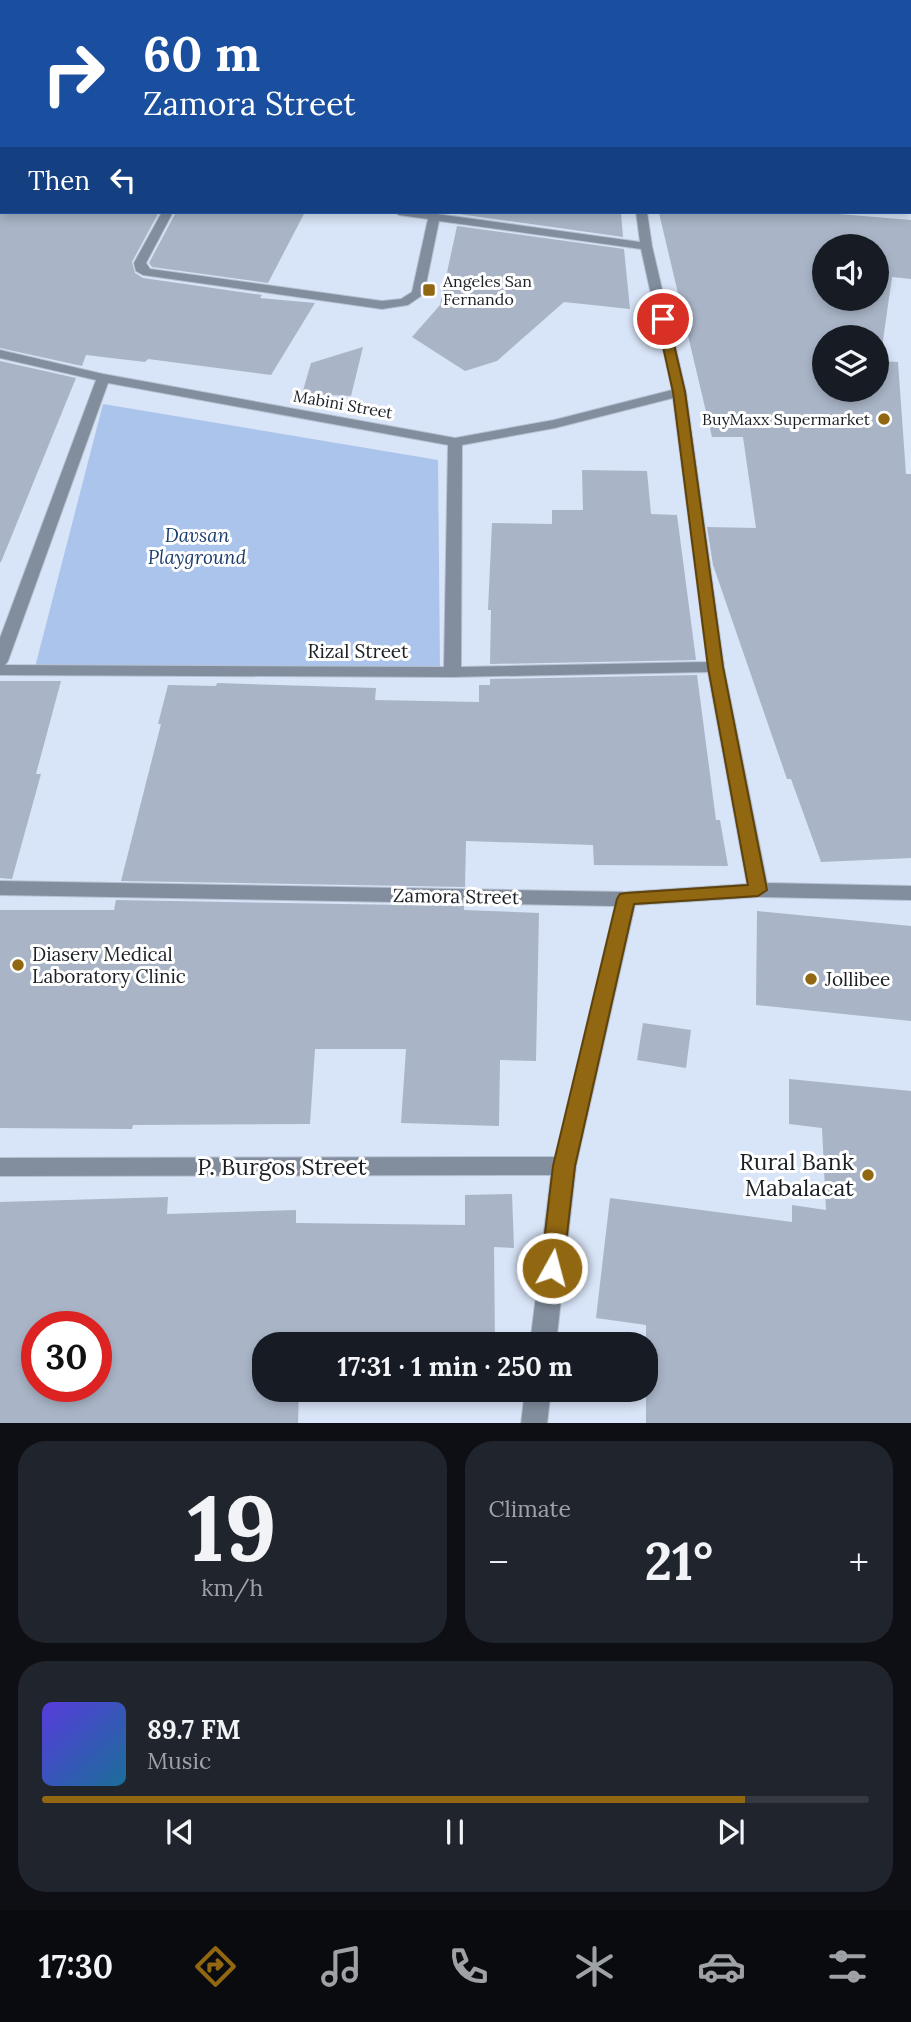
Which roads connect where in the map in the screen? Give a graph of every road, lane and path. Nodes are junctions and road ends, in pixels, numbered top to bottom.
1 (166, 214) edge
2 (413, 214) edge
3 (642, 214) edge
4 (434, 217) junction
5 (646, 246) junction
6 (0, 354) edge
7 (103, 378) junction
8 (679, 392) junction
9 (455, 442) junction
10 (0, 661) edge
11 (716, 667) junction
12 (0, 670) edge
13 (452, 672) junction
14 (0, 888) edge
15 (758, 890) junction
16 (911, 893) edge
17 (626, 899) junction
18 (564, 1166) junction
19 (0, 1167) edge
20 (544, 1332) edge
21 (537, 1402) edge
22 (534, 1423) edge

1 - 4 street
2 - 4 street
3 - 5 street
4 - 5 street
5 - 8 street
6 - 7 street, Mabini Street
7 - 9 street, Mabini Street
7 - 10 street
8 - 9 street, Mabini Street
8 - 11 street
9 - 13 street
11 - 13 street, Rizal Street
11 - 15 street
12 - 13 street, Rizal Street
14 - 17 street, Zamora Street
15 - 16 street, Zamora Street
15 - 17 street, Zamora Street
17 - 18 street
18 - 19 street, P. Burgos Street
18 - 20 street
21 - 22 street

